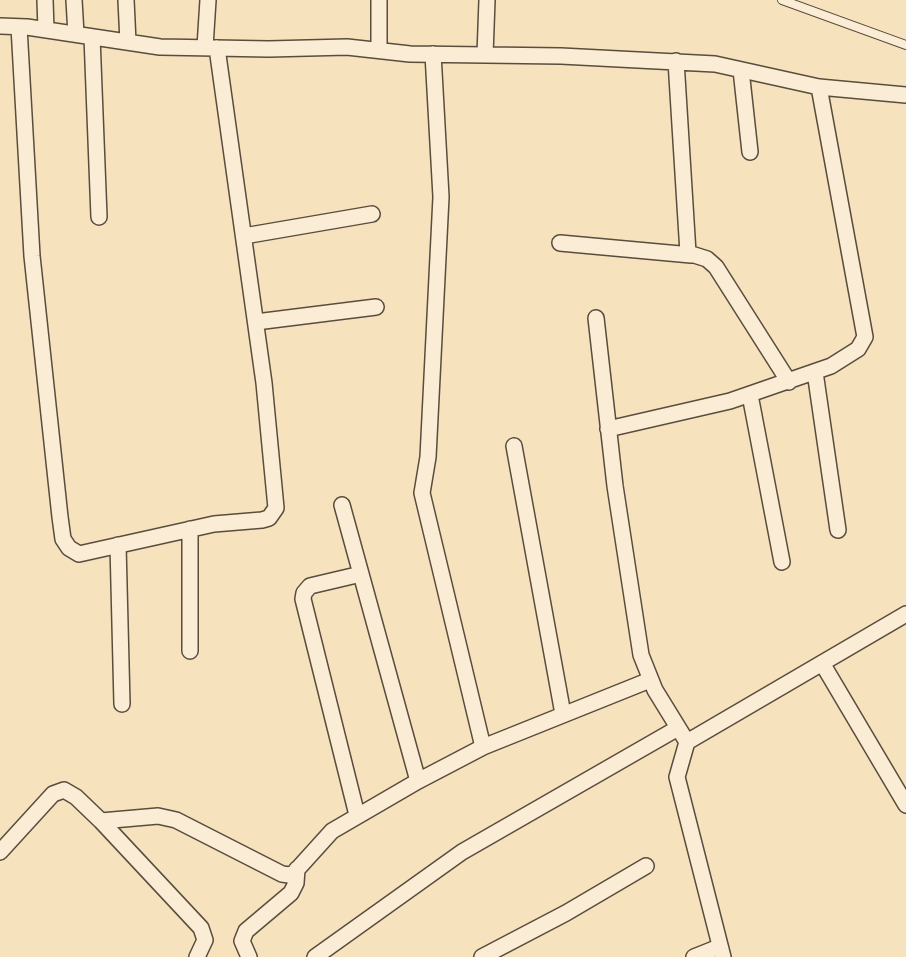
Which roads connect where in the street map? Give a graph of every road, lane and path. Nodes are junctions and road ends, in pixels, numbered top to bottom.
1 (46, 0) edge
2 (74, 0) edge
3 (126, 0) edge
4 (208, 0) edge
5 (379, 0) edge
6 (487, 0) edge
7 (782, 0) edge
8 (0, 26) edge
9 (19, 27) junction
10 (46, 30) junction
11 (76, 34) junction
12 (92, 37) junction
13 (128, 42) junction
14 (906, 45) edge
15 (211, 48) junction
16 (379, 50) junction
17 (433, 54) junction
18 (485, 55) junction
19 (676, 61) junction
20 (741, 70) junction
21 (819, 87) junction
22 (906, 95) edge
23 (750, 152) dead end
24 (372, 214) dead end
25 (99, 217) dead end
26 (244, 236) junction
27 (560, 243) dead end
28 (691, 256) junction
29 (376, 307) dead end
30 (596, 318) dead end
31 (256, 322) junction
32 (815, 372) junction
33 (789, 382) junction
34 (750, 395) junction
35 (608, 429) junction
36 (514, 446) dead end
37 (342, 505) dead end
38 (190, 529) junction
39 (838, 530) dead end
40 (118, 545) junction
41 (782, 562) dead end
42 (361, 574) junction
43 (906, 614) edge
44 (190, 651) dead end
45 (822, 663) junction
46 (650, 680) junction
47 (122, 704) dead end
48 (563, 714) junction
49 (678, 728) junction
50 (687, 742) junction
51 (483, 747) junction
52 (418, 781) junction
53 (906, 805) edge
54 (357, 815) junction
55 (101, 821) junction
56 (0, 852) edge
57 (646, 866) dead end
58 (297, 869) junction
59 (721, 952) edge
60 (197, 957) edge
61 (249, 957) edge
62 (315, 957) edge
63 (482, 957) edge
64 (694, 957) edge

1 - 10 street
2 - 11 street
3 - 13 street
4 - 15 street
5 - 16 street
6 - 18 street
7 - 14 lane
8 - 9 street
9 - 10 street
9 - 40 street
10 - 11 street
11 - 12 street
12 - 13 street
12 - 25 street
13 - 15 street
15 - 16 street
15 - 26 street
16 - 17 street
17 - 18 street
17 - 51 street
18 - 19 street
19 - 20 street
19 - 28 street
20 - 21 street
20 - 23 street
21 - 22 street
21 - 32 street
24 - 26 street
26 - 31 street
27 - 28 street
28 - 33 street
29 - 31 street
30 - 35 street
31 - 38 street
32 - 33 street
32 - 39 street
33 - 34 street
34 - 35 street
34 - 41 street
35 - 46 street
36 - 48 street
37 - 42 street
38 - 40 street
38 - 44 street
40 - 47 street
42 - 52 street
42 - 54 street
43 - 45 street
45 - 50 street
45 - 53 street
46 - 48 street
46 - 49 street
48 - 51 street
49 - 50 street
49 - 62 street
50 - 59 street
51 - 52 street
52 - 54 street
54 - 58 street
55 - 56 street
55 - 58 street
55 - 60 street
57 - 63 street
58 - 61 street
59 - 64 street

